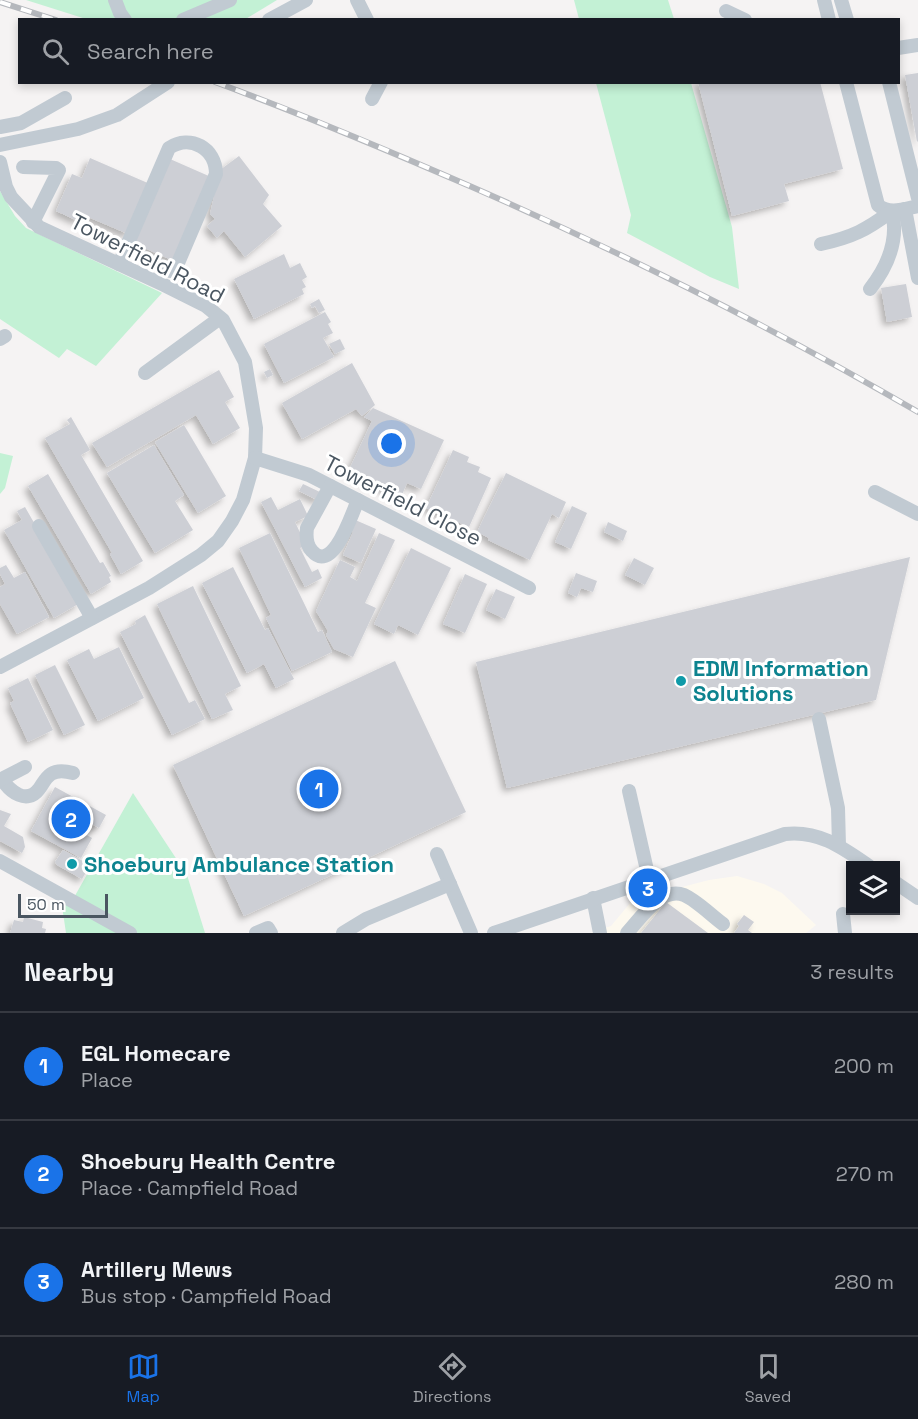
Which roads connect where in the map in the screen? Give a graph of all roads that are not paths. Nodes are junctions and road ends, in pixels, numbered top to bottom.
1 (115, 0) edge
2 (230, 0) edge
3 (306, 0) edge
4 (357, 0) edge
5 (824, 0) edge
6 (845, 7) edge
7 (726, 11) dead end
8 (124, 18) edge
9 (188, 18) edge
10 (273, 18) edge
11 (366, 18) edge
12 (741, 18) edge
13 (828, 18) edge
14 (918, 45) edge
15 (900, 48) edge
16 (165, 84) edge
17 (380, 84) edge
18 (847, 84) edge
19 (889, 84) edge
20 (65, 98) dead end
21 (372, 99) dead end
22 (0, 127) edge
23 (0, 145) edge
24 (0, 163) edge
25 (22, 167) dead end
26 (918, 198) edge
27 (905, 209) edge
28 (33, 222) junction
29 (821, 244) dead end
30 (126, 249) junction
31 (119, 264) junction
32 (918, 278) edge
33 (870, 289) dead end
34 (220, 318) junction
35 (145, 373) dead end
36 (255, 458) junction
37 (330, 486) junction
38 (875, 492) dead end
39 (358, 500) junction
40 (918, 514) edge
41 (39, 526) dead end
42 (529, 588) dead end
43 (92, 618) junction
44 (0, 668) edge
45 (819, 719) dead end
46 (25, 767) dead end
47 (73, 773) dead end
48 (1, 780) edge
49 (629, 791) dead end
50 (839, 846) junction
51 (437, 854) dead end
52 (0, 861) edge
53 (862, 861) edge
54 (649, 879) junction
55 (450, 884) junction
56 (900, 885) edge
57 (917, 894) edge
58 (593, 898) junction
59 (843, 915) dead end
60 (723, 924) dead end
61 (130, 933) edge
62 (255, 933) edge
63 (271, 933) edge
64 (343, 933) edge
65 (471, 933) edge
66 (494, 933) edge
67 (600, 933) edge
68 (627, 933) edge
69 (845, 933) edge

1 - 8 street
2 - 9 street
3 - 10 street
4 - 11 street
5 - 13 street
6 - 13 street
7 - 12 street
14 - 15 street
16 - 23 street
17 - 21 street
18 - 27 street
19 - 26 street
20 - 22 street
24 - 28 street, Towerfield Road
25 - 28 street
27 - 29 street
27 - 32 street
27 - 33 street
28 - 31 street, Towerfield Road
30 - 30 street
30 - 31 street
31 - 34 street, Towerfield Road
34 - 35 street
34 - 36 street, Towerfield Road
36 - 37 street, Towerfield Close
36 - 43 street, Towerfield Road
37 - 39 street, Towerfield Close
37 - 39 street
38 - 40 street
39 - 42 street, Towerfield Close
41 - 43 street
43 - 44 street, Towerfield Road
45 - 50 street
46 - 48 street
47 - 48 street
49 - 54 street
50 - 53 street
50 - 54 street
51 - 55 street
52 - 61 street
54 - 58 street
55 - 64 street
55 - 65 street
56 - 57 street
58 - 66 street
58 - 67 street
59 - 69 street
60 - 68 street
62 - 63 street

